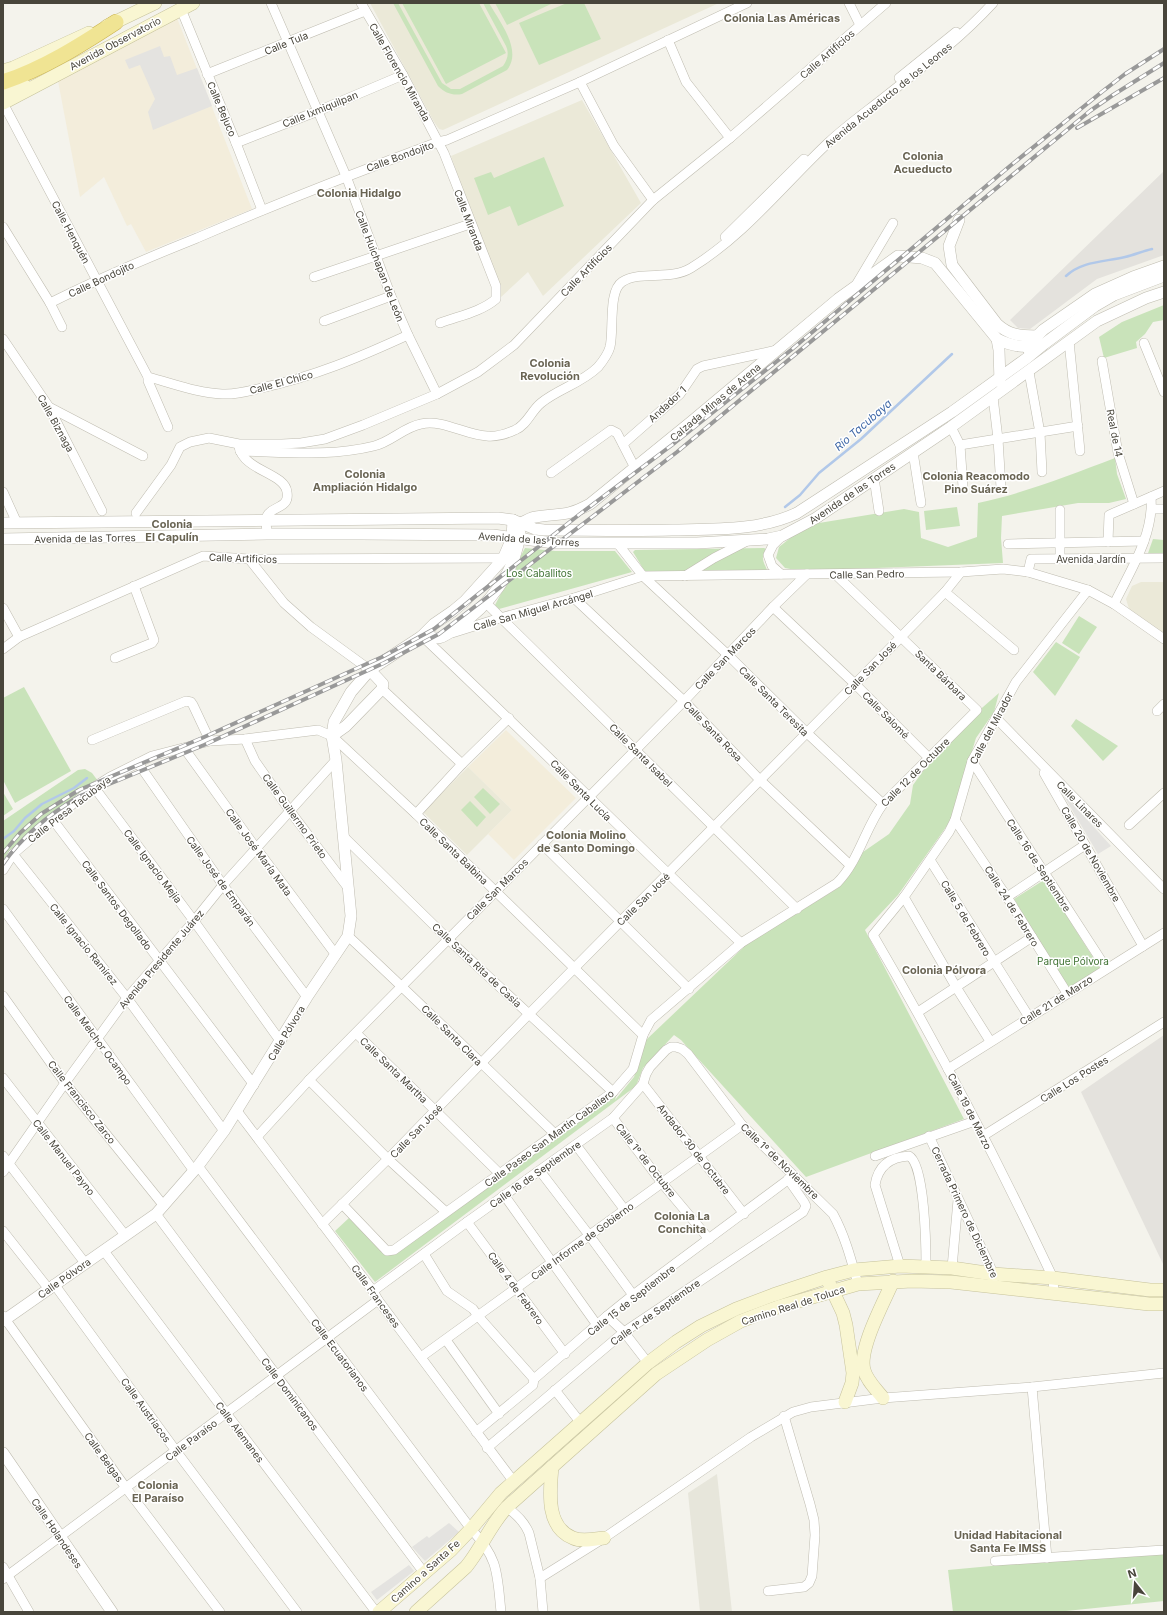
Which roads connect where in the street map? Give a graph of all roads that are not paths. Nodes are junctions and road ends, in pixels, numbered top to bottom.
1 (155, 3) edge
2 (271, 3) edge
3 (747, 3) edge
4 (849, 3) edge
5 (886, 3) edge
6 (985, 3) edge
7 (993, 3) edge
8 (187, 6) edge
9 (363, 7) edge
10 (116, 22) junction
11 (860, 26) junction
12 (668, 40) junction
13 (288, 43) junction
14 (3, 71) edge
15 (207, 74) junction
16 (403, 75) junction
17 (3, 82) edge
18 (580, 82) junction
19 (38, 84) junction
20 (3, 91) edge
21 (3, 103) edge
22 (318, 111) junction
23 (730, 138) junction
24 (438, 142) junction
25 (236, 143) junction
26 (346, 176) junction
27 (653, 200) junction
28 (262, 210) junction
29 (959, 220) dead end
30 (893, 222) dead end
31 (470, 224) junction
32 (3, 227) edge
33 (713, 252) junction
34 (376, 256) junction
35 (1164, 266) edge
36 (1164, 276) edge
37 (314, 277) dead end
38 (96, 280) junction
39 (856, 286) junction
40 (1164, 292) edge
41 (391, 296) junction
42 (50, 303) junction
43 (324, 321) dead end
44 (440, 323) dead end
45 (62, 327) dead end
46 (408, 335) junction
47 (3, 339) edge
48 (997, 339) junction
49 (1040, 340) junction
50 (1069, 341) junction
51 (1144, 343) dead end
52 (778, 349) junction
53 (1028, 353) junction
54 (1102, 361) dead end
55 (1029, 372) junction
56 (148, 377) junction
57 (1000, 378) junction
58 (1164, 392) edge
59 (437, 394) junction
60 (996, 395) junction
61 (49, 407) junction
62 (1078, 426) junction
63 (168, 427) dead end
64 (951, 427) junction
65 (1040, 433) junction
66 (998, 439) junction
67 (622, 444) junction
68 (960, 445) junction
69 (240, 447) junction
70 (1080, 451) dead end
71 (913, 452) junction
72 (143, 456) dead end
73 (635, 468) junction
74 (1042, 472) dead end
75 (551, 473) dead end
76 (874, 478) junction
77 (963, 487) dead end
78 (1001, 488) dead end
79 (1164, 491) edge
80 (3, 492) edge
81 (1151, 497) junction
82 (921, 503) dead end
83 (1134, 504) junction
84 (1152, 509) junction
85 (1164, 509) edge
86 (1060, 510) dead end
87 (102, 511) dead end
88 (879, 511) dead end
89 (136, 513) dead end
90 (267, 520) junction
91 (517, 521) junction
92 (3, 523) edge
93 (18, 523) junction
94 (267, 534) junction
95 (782, 536) junction
96 (516, 538) junction
97 (3, 539) edge
98 (748, 541) junction
99 (1144, 541) junction
100 (1108, 542) junction
101 (1060, 543) junction
102 (618, 544) junction
103 (1008, 544) dead end
104 (509, 558) junction
105 (1137, 558) junction
106 (1164, 558) edge
107 (249, 559) junction
108 (1060, 559) junction
109 (961, 572) junction
110 (1028, 572) junction
111 (781, 574) junction
112 (807, 574) junction
113 (836, 575) junction
114 (643, 576) junction
115 (684, 576) junction
116 (134, 586) junction
117 (1088, 590) junction
118 (945, 592) junction
119 (574, 598) junction
120 (486, 603) junction
121 (1114, 604) junction
122 (773, 607) junction
123 (3, 608) edge
124 (500, 618) junction
125 (422, 636) junction
126 (445, 636) junction
127 (19, 637) junction
128 (901, 637) junction
129 (1164, 639) edge
130 (3, 649) edge
131 (1014, 650) dead end
132 (728, 655) junction
133 (115, 658) dead end
134 (370, 670) junction
135 (855, 684) junction
136 (382, 689) junction
137 (684, 701) junction
138 (1164, 704) edge
139 (977, 710) joint
140 (1156, 711) dead end
141 (509, 718) junction
142 (996, 718) junction
143 (806, 733) junction
144 (332, 736) junction
145 (245, 739) junction
146 (92, 740) dead end
147 (210, 741) junction
148 (184, 748) junction
149 (636, 749) junction
150 (929, 758) junction
151 (336, 760) junction
152 (972, 761) junction
153 (138, 763) junction
154 (1038, 763) junction
155 (462, 764) junction
156 (760, 780) junction
157 (94, 787) junction
158 (1164, 792) edge
159 (588, 797) junction
160 (882, 804) junction
161 (290, 811) junction
162 (416, 814) junction
163 (52, 820) junction
164 (955, 820) junction
165 (1129, 825) dead end
166 (713, 827) junction
167 (343, 836) junction
168 (542, 844) junction
169 (1085, 845) junction
170 (256, 848) junction
171 (13, 854) junction
172 (930, 860) junction
173 (850, 865) junction
174 (3, 870) edge
175 (1044, 873) junction
176 (668, 874) junction
177 (837, 883) joint
178 (223, 885) junction
179 (349, 889) junction
180 (1164, 890) edge
181 (496, 892) junction
182 (904, 897) junction
183 (1008, 897) junction
184 (3, 909) edge
185 (796, 909) junction
186 (194, 921) junction
187 (621, 921) junction
188 (1164, 933) edge
189 (873, 935) joint
190 (348, 936) junction
191 (1032, 938) junction
192 (448, 939) junction
193 (742, 943) junction
194 (1144, 946) junction
195 (336, 955) junction
196 (159, 960) junction
197 (994, 963) junction
198 (574, 968) junction
199 (1106, 968) junction
200 (402, 986) junction
201 (956, 987) junction
202 (689, 989) junction
203 (1067, 993) junction
204 (3, 996) edge
205 (127, 998) junction
206 (307, 998) junction
207 (918, 1012) junction
208 (529, 1014) junction
209 (1029, 1017) junction
210 (1164, 1022) edge
211 (356, 1033) junction
212 (643, 1035) junction
213 (97, 1038) junction
214 (990, 1041) junction
215 (280, 1042) junction
216 (682, 1049) joint
217 (481, 1063) junction
218 (948, 1068) junction
219 (3, 1078) edge
220 (309, 1080) junction
221 (65, 1083) junction
222 (643, 1084) junction
223 (254, 1085) junction
224 (613, 1092) junction
225 (436, 1110) junction
226 (237, 1111) junction
227 (613, 1118) junction
228 (975, 1121) junction
229 (38, 1122) junction
230 (742, 1125) junction
231 (224, 1132) junction
232 (556, 1134) junction
233 (929, 1136) junction
234 (983, 1136) junction
235 (256, 1137) junction
236 (576, 1145) junction
237 (699, 1155) junction
238 (3, 1156) edge
239 (875, 1156) dead end
240 (388, 1159) junction
241 (9, 1164) junction
242 (196, 1168) junction
243 (540, 1171) junction
244 (3, 1172) edge
245 (500, 1174) junction
246 (791, 1177) junction
247 (662, 1183) junction
248 (504, 1195) junction
249 (958, 1199) junction
250 (342, 1204) junction
251 (164, 1206) junction
252 (624, 1209) junction
253 (446, 1212) junction
254 (156, 1214) junction
255 (744, 1214) junction
256 (467, 1222) junction
257 (322, 1224) junction
258 (3, 1231) edge
259 (125, 1235) junction
260 (590, 1235) junction
261 (709, 1239) junction
262 (104, 1251) junction
263 (424, 1254) junction
264 (553, 1262) junction
265 (85, 1263) junction
266 (900, 1266) junction
267 (920, 1266) junction
268 (952, 1268) junction
269 (854, 1270) junction
270 (993, 1274) junction
271 (827, 1277) junction
272 (1053, 1278) junction
273 (893, 1281) junction
274 (912, 1281) junction
275 (858, 1284) junction
276 (51, 1286) junction
277 (1000, 1287) junction
278 (516, 1289) junction
279 (833, 1290) junction
280 (1164, 1290) edge
281 (373, 1291) junction
282 (1054, 1293) junction
283 (633, 1295) junction
284 (378, 1300) junction
285 (1164, 1304) edge
286 (478, 1316) junction
287 (607, 1316) junction
288 (4, 1319) edge
289 (597, 1325) junction
290 (624, 1332) junction
291 (328, 1338) junction
292 (446, 1340) junction
293 (565, 1354) junction
294 (421, 1357) junction
295 (648, 1363) junction
296 (1164, 1373) edge
297 (276, 1376) junction
298 (534, 1379) junction
299 (1032, 1387) junction
300 (555, 1390) junction
301 (883, 1398) junction
302 (845, 1402) junction
303 (226, 1413) junction
304 (499, 1414) junction
305 (784, 1416) junction
306 (580, 1422) junction
307 (476, 1432) junction
308 (487, 1448) junction
309 (176, 1451) junction
310 (3, 1453) edge
311 (552, 1467) junction
312 (514, 1482) junction
313 (126, 1488) junction
314 (507, 1507) junction
315 (471, 1529) junction
316 (60, 1537) junction
317 (604, 1538) junction
318 (483, 1542) junction
319 (1164, 1550) edge
320 (1048, 1558) junction
321 (995, 1561) dead end
322 (3, 1567) edge
323 (425, 1574) junction
324 (6, 1577) edge
325 (540, 1578) junction
326 (768, 1591) dead end
327 (420, 1611) edge
328 (29, 1612) edge
329 (112, 1612) edge
330 (220, 1612) edge
331 (297, 1612) edge
332 (378, 1612) edge
333 (501, 1612) edge
334 (543, 1612) edge

1 - 10 main road, Avenida Observatorio
2 - 13 street, Calle Huichapan de León
3 - 12 street, Calle Bondojito
4 - 11 street
5 - 11 street, Calle Artificios
6 - 33 street, Avenida Acueducto de los Leones
7 - 33 street, Avenida Acueducto de los Leones
8 - 15 street, Calle Bejuco
8 - 19 main road, Avenida Observatorio
9 - 13 street, Calle Tula
9 - 16 street, Calle Florencio Miranda
10 - 14 main road, Avenida Observatorio
10 - 17 highway
11 - 23 street, Calle Artificios
12 - 18 street, Calle Bondojito
12 - 23 street
13 - 15 street, Calle Tula
13 - 22 street, Calle Huichapan de León
15 - 25 street, Calle Bejuco
16 - 22 street, Calle Ixmiquilpan
16 - 24 street, Calle Florencio Miranda
18 - 24 street, Calle Bondojito
18 - 27 street
19 - 20 main road, Avenida Observatorio
19 - 21 main road, Avenida Observatorio
21 - 38 street, Calle Henquén
22 - 25 street, Calle Ixmiquilpan
22 - 26 street, Calle Huichapan de León
23 - 27 street, Calle Artificios
24 - 26 street, Calle Bondojito
24 - 31 street, Calle Miranda
25 - 28 street, Calle Bejuco
26 - 28 street, Calle Bondojito
26 - 34 street, Calle Huichapan de León
27 - 59 street, Calle Artificios
28 - 38 street, Calle Bondojito
29 - 49 street
30 - 39 street
31 - 34 street
31 - 44 street, Calle Miranda
32 - 42 street
33 - 69 street, Avenida Acueducto de los Leones
34 - 37 street
34 - 41 street, Calle Huichapan de León
35 - 49 street, Avenida de las Torres
36 - 49 street, Avenida de las Torres
38 - 42 street, Calle Bondojito
38 - 56 street, Calle Henquén
39 - 48 street, Calzada Minas de Arena
39 - 52 street, Calzada Minas de Arena
40 - 50 street, Avenida de las Torres
41 - 43 street
41 - 46 street, Calle Huichapan de León
42 - 45 street
46 - 56 street, Calle El Chico
46 - 59 street, Calle Huichapan de León
47 - 61 street, Calle Biznaga
48 - 53 street
48 - 57 street
49 - 53 street, Avenida de las Torres
50 - 55 street, Avenida de las Torres
50 - 62 street
51 - 58 street
52 - 67 street, Andador 1
52 - 73 street, Calzada Minas de Arena
53 - 55 street
53 - 57 street, Avenida de las Torres
54 - 83 street, Real de 14
55 - 60 street, Avenida de las Torres
55 - 65 street
56 - 63 street, Calle Henquén
57 - 60 street
57 - 91 street, Avenida de las Torres
59 - 69 street, Calle Artificios
60 - 64 street, Avenida de las Torres
60 - 66 street
61 - 72 street
61 - 87 street, Calle Biznaga
62 - 65 street
62 - 70 street
64 - 68 street
64 - 71 street, Avenida de las Torres
65 - 66 street
65 - 74 street
66 - 68 street
66 - 78 street
67 - 73 street
67 - 75 street
68 - 77 street
69 - 89 street, Avenida Acueducto de los Leones
69 - 90 street
71 - 76 street, Avenida de las Torres
71 - 82 street
73 - 91 street, Calzada Minas de Arena
76 - 88 street
76 - 95 street, Avenida de las Torres
79 - 81 street
80 - 93 street
81 - 83 street
81 - 84 street
83 - 100 street
84 - 85 street
84 - 99 street
86 - 101 street
90 - 91 street, Avenida de las Torres
90 - 93 street, Avenida de las Torres
90 - 94 street
91 - 96 street
92 - 93 street, Avenida de las Torres
94 - 96 street, Avenida de las Torres
94 - 97 street, Avenida de las Torres
95 - 98 street, Avenida de las Torres
95 - 111 street
96 - 102 street, Avenida de las Torres
96 - 104 street
98 - 102 street, Avenida de las Torres
98 - 115 street
99 - 100 street, Avenida Jardín
99 - 105 street
100 - 101 street, Avenida Jardín
101 - 103 street, Avenida Jardín
101 - 108 street
102 - 114 street, Calle Santa Teresita
104 - 107 street, Calle Artificios
104 - 120 street
104 - 125 street
105 - 106 street, Avenida Jardín
105 - 108 street, Avenida Jardín
105 - 121 street
107 - 116 street, Calle Artificios
107 - 134 street
108 - 110 street, Avenida Jardín
109 - 110 street, Calle San Pedro
109 - 113 street, Calle San Pedro
109 - 118 street, Calle San José
110 - 117 street, Calle San Pedro
111 - 112 street, Calle San Pedro
111 - 115 street, Calle San Pedro
112 - 113 street, Calle San Pedro
112 - 122 street, Calle San Marcos
113 - 128 street, Santa Bárbara
114 - 115 street, Calle San Pedro
114 - 119 street, Calle San Miguel Arcángel
114 - 132 street, Calle Santa Teresita
116 - 127 street, Calle Artificios
116 - 133 street
117 - 121 street, Calle San Pedro
117 - 142 street, Calle del Mirador
118 - 128 street, Calle San José
118 - 131 street
119 - 124 street, Calle San Miguel Arcángel
119 - 137 street, Calle Santa Rosa
120 - 124 street, Calle Santa Isabel
120 - 126 street
121 - 129 street, Calle San Pedro
122 - 132 street, Calle San Marcos
122 - 135 street, Calle Salomé
123 - 127 street
124 - 126 street, Calle San Miguel Arcángel
124 - 149 street, Calle Santa Isabel
125 - 126 street, Calle San Miguel Arcángel
125 - 134 street
125 - 141 street, Calle Santa Lucía
127 - 130 street, Calle Artificios
128 - 135 street, Calle San José
128 - 139 street, Santa Bárbara
132 - 137 street, Calle San Marcos
132 - 143 street, Calle Santa Teresita
134 - 136 street
134 - 144 street
135 - 143 street, Calle San José
135 - 150 street, Calle Salomé
136 - 144 street
136 - 155 street
137 - 149 street, Calle San Marcos
137 - 156 street, Calle Santa Rosa
138 - 140 street
139 - 150 street, Calle 12 de Octubre
141 - 155 street
141 - 159 street, Calle Santa Lucía
142 - 152 street, Calle del Mirador
142 - 154 street, Calle Linares
143 - 156 street, Calle San José
143 - 160 street, Calle Santa Teresita
144 - 145 street, Calle Presa Tacubaya
144 - 151 street, Calle Pólvora
144 - 162 street, Calle Santa Balbina
145 - 147 street, Calle Presa Tacubaya
145 - 161 street, Calle Guillermo Prieto
146 - 147 street
147 - 148 street, Calle Presa Tacubaya
148 - 153 street, Calle Presa Tacubaya
148 - 170 street, Calle José María Mata
149 - 159 street, Calle San Marcos
149 - 166 street, Calle Santa Isabel
150 - 160 street, Calle 12 de Octubre
151 - 161 street, Avenida Presidente Juárez
151 - 167 street, Calle Pólvora
152 - 164 street, Calle del Mirador
152 - 175 street, Calle 16 de Septiembre
153 - 157 street, Calle Presa Tacubaya
153 - 178 street, Calle José de Emparán
154 - 169 street, Calle 20 de Noviembre
154 - 180 street, Calle Linares
155 - 162 street
156 - 166 street, Calle San José
156 - 173 street, Calle Santa Rosa
157 - 163 street, Calle Presa Tacubaya
157 - 186 street, Calle Ignacio Mejía
158 - 165 street
159 - 168 street, Calle San Marcos
159 - 176 street, Calle Santa Lucía
160 - 173 street, Calle 12 de Octubre
161 - 170 street, Avenida Presidente Juárez
161 - 179 street, Calle Guillermo Prieto
162 - 181 street, Calle Santa Balbina
163 - 171 street, Calle Presa Tacubaya
163 - 196 street, Calle Santos Degollado
164 - 172 street, Calle del Mirador
164 - 183 street, Calle 24 de Febrero
166 - 176 street, Calle San José
166 - 185 street, Calle Santa Isabel
167 - 179 street, Calle Pólvora
167 - 192 street, Calle Santa Rita de Casia
168 - 181 street, Calle San Marcos
168 - 187 street
169 - 175 street
169 - 194 street, Calle 20 de Noviembre
170 - 178 street, Avenida Presidente Juárez
170 - 195 street, Calle José María Mata
171 - 174 street, Calle Presa Tacubaya
171 - 205 street, Calle Ignacio Ramírez
172 - 182 street, Calle del Mirador
172 - 197 street, Calle 5 de Febrero
173 - 177 street, Calle 12 de Octubre
175 - 183 street
175 - 199 street, Calle 16 de Septiembre
176 - 187 street, Calle San José
176 - 193 street, Calle Santa Lucía
177 - 185 street, Calle Paseo San Martín Caballero
178 - 186 street, Avenida Presidente Juárez
178 - 206 street, Calle José de Emparán
179 - 190 street, Calle Pólvora
181 - 192 street, Calle San Marcos
181 - 198 street, Calle Santa Balbina
182 - 189 street, Calle del Mirador
182 - 201 street
183 - 191 street, Calle 24 de Febrero
184 - 213 street, Calle Melchor Ocampo
185 - 193 street, Calle Paseo San Martín Caballero
186 - 196 street, Avenida Presidente Juárez
186 - 215 street, Calle Ignacio Mejía
187 - 198 street, Calle San José
187 - 202 street
188 - 194 street, Calle 21 de Marzo
189 - 207 street, Calle 19 de Marzo
190 - 195 street, Calle Pólvora
190 - 200 street, Calle Santa Clara
191 - 197 street
191 - 203 street, Calle 24 de Febrero
192 - 200 street, Calle San Marcos
192 - 208 street, Calle Santa Rita de Casia
193 - 202 street, Calle Paseo San Martín Caballero
194 - 199 street, Calle 21 de Marzo
195 - 206 street, Calle Pólvora
196 - 205 street, Avenida Presidente Juárez
196 - 223 street, Calle Santos Degollado
197 - 201 street
197 - 209 street, Calle 5 de Febrero
198 - 208 street, Calle San José
198 - 212 street, Calle Santa Balbina
199 - 203 street, Calle 21 de Marzo
200 - 211 street, Calle San Marcos
200 - 217 street, Calle Santa Clara
201 - 207 street
201 - 214 street
202 - 212 street, Calle Paseo San Martín Caballero
203 - 209 street, Calle 21 de Marzo
204 - 221 street, Calle Francisco Zarco
205 - 213 street, Avenida Presidente Juárez
205 - 231 street, Calle Ignacio Ramírez
206 - 215 street, Calle Pólvora
207 - 218 street, Calle 19 de Marzo
208 - 217 street, Calle San José
208 - 224 street, Calle Santa Rita de Casia
209 - 214 street, Calle 21 de Marzo
210 - 234 street, Calle Los Postes
211 - 220 street, Calle San Marcos
211 - 225 street, Calle Santa Martha
212 - 224 street, Calle Paseo San Martín Caballero
213 - 221 street, Avenida Presidente Juárez
213 - 242 street, Calle Melchor Ocampo
214 - 218 street, Calle 21 de Marzo
215 - 223 street, Calle Pólvora
216 - 222 street, Calle 16 de Septiembre
216 - 230 street, Calle 1º de Noviembre
217 - 225 street, Calle San José
217 - 232 street, Calle Santa Clara
218 - 228 street, Calle 19 de Marzo
219 - 229 street, Calle Manuel Payno
220 - 235 street, Calle San Marcos
220 - 240 street
221 - 229 street, Avenida Presidente Juárez
221 - 251 street, Calle Francisco Zarco
222 - 227 street, Calle 16 de Septiembre
222 - 237 street, Andador 30 de Octubre
223 - 226 street, Calle Pólvora
224 - 232 street, Calle Paseo San Martín Caballero
225 - 240 street, Calle San José
225 - 245 street, Calle Santa Martha
226 - 231 street, Calle Pólvora
226 - 235 street, Calle Franceses
227 - 236 street, Calle 16 de Septiembre
227 - 247 street, Calle 1º de Octubre
228 - 233 street
228 - 234 street, Calle 19 de Marzo
229 - 241 street, Avenida Presidente Juárez
229 - 259 street, Calle Manuel Payno
230 - 237 street, Calle Informe de Gobierno
230 - 246 street, Calle 1º de Noviembre
231 - 242 street, Calle Pólvora
232 - 245 street, Calle Paseo San Martín Caballero
233 - 239 street
233 - 249 street, Cerrada Primero de Diciembre
234 - 272 street, Calle 19 de Marzo
235 - 257 street, Calle Franceses
236 - 243 street, Calle 16 de Septiembre
236 - 252 street
237 - 247 street, Calle Informe de Gobierno
237 - 255 street, Andador 30 de Octubre
238 - 241 street
240 - 250 street, Calle San José
240 - 253 street
241 - 244 street, Avenida Presidente Juárez
241 - 265 street
242 - 251 street, Calle Pólvora
242 - 291 street, Calle Ecuatorianos
243 - 248 street, Calle 16 de Septiembre
243 - 260 street
245 - 253 street, Calle Paseo San Martín Caballero
246 - 255 street, Calle 15 de Septiembre
246 - 269 street, Calle 1º de Noviembre
246 - 290 street, Calle 1º de Septiembre
247 - 252 street, Calle Informe de Gobierno
247 - 261 street, Calle 1º de Octubre
248 - 256 street, Calle 16 de Septiembre
248 - 264 street
249 - 268 street
249 - 270 street, Cerrada Primero de Diciembre
250 - 253 street, Calle Paseo San Martín Caballero
250 - 257 street, Calle San José
251 - 254 street, Calle Pólvora
252 - 260 street, Calle Informe de Gobierno
254 - 259 street, Calle Pólvora
254 - 297 street, Calle Dominicanos
255 - 261 street, Calle 15 de Septiembre
256 - 263 street, Calle 16 de Septiembre
256 - 278 street, Calle 4 de Febrero
257 - 281 street, Calle Franceses
258 - 276 street, Calle Austriacos
259 - 262 street, Calle Pólvora
260 - 264 street, Calle Informe de Gobierno
260 - 283 street
261 - 283 street, Calle 15 de Septiembre
262 - 265 street, Calle Pólvora
262 - 303 street, Calle Alemanes
263 - 281 street, Calle 16 de Septiembre
263 - 286 street
264 - 278 street, Calle Informe de Gobierno
264 - 289 street
265 - 276 street, Calle Pólvora
266 - 267 main road, Camino Real de Toluca
266 - 267 street
266 - 269 main road, Camino Real de Toluca
267 - 268 main road, Camino Real de Toluca
267 - 274 main road
268 - 270 main road, Camino Real de Toluca
269 - 271 main road, Camino Real de Toluca
269 - 275 street, Calle 1º de Noviembre
270 - 272 main road, Camino Real de Toluca
270 - 277 street, Cerrada Primero de Diciembre
271 - 279 main road
271 - 295 main road, Camino Real de Toluca
272 - 280 main road, Camino Real de Toluca
272 - 282 street, Calle 19 de Marzo
273 - 274 main road, Camino Real de Toluca
273 - 275 main road, Camino Real de Toluca
273 - 301 main road
274 - 277 main road, Camino Real de Toluca
275 - 279 main road, Camino Real de Toluca
276 - 288 street, Calle Pólvora
276 - 309 street, Calle Austriacos
277 - 282 main road, Camino Real de Toluca
278 - 286 street, Calle Informe de Gobierno
278 - 293 street, Calle 4 de Febrero
279 - 302 main road
279 - 311 main road, Camino Real de Toluca
281 - 284 street, Calle Franceses
282 - 285 main road, Camino Real de Toluca
283 - 287 street, Calle 15 de Septiembre
284 - 291 street, Calle Paraíso
284 - 294 street, Calle Franceses
286 - 292 street, Calle Informe de Gobierno
286 - 298 street
287 - 289 street, Calle 15 de Septiembre
287 - 290 street
288 - 313 street, Calle Belgas
289 - 293 street, Calle 15 de Septiembre
290 - 295 street
290 - 300 street, Calle 1º de Septiembre
291 - 297 street, Calle Paraíso
291 - 315 street, Calle Ecuatorianos
292 - 294 street, Calle Informe de Gobierno
292 - 304 street
293 - 298 street, Calle 15 de Septiembre
294 - 307 street, Calle Franceses
295 - 306 main road, Camino Real de Toluca
296 - 299 street
297 - 303 street, Calle Paraíso
297 - 323 street, Calle Dominicanos
298 - 304 street, Calle 15 de Septiembre
299 - 301 street
299 - 320 street
300 - 306 street
300 - 308 street, Calle 1º de Septiembre
301 - 302 street
302 - 305 street
303 - 309 street, Calle Paraíso
303 - 332 street, Calle Alemanes
304 - 307 street, Calle 15 de Septiembre
305 - 317 street
305 - 326 street
306 - 312 main road, Camino Real de Toluca
307 - 308 street, Calle Franceses
308 - 312 street, Calle Franceses
309 - 313 street, Calle Paraíso
309 - 331 street, Calle Austriacos
310 - 316 street, Calle Holandeses
311 - 314 main road, Camino Real de Toluca
311 - 317 main road
312 - 315 main road, Camino Real de Toluca
313 - 316 street, Calle Paraíso
313 - 330 street, Calle Belgas
314 - 318 main road, Camino Real de Toluca
314 - 325 street
315 - 318 street, Calle Ecuatorianos
315 - 323 main road, Camino a Santa Fe
316 - 324 street, Calle Paraíso
316 - 329 street, Calle Holandeses
317 - 325 street
318 - 327 main road, Camino Real de Toluca
318 - 333 street, Calle Ecuatorianos
319 - 320 street
320 - 321 street
322 - 324 street
323 - 332 main road, Camino a Santa Fe
324 - 328 street
325 - 334 street

